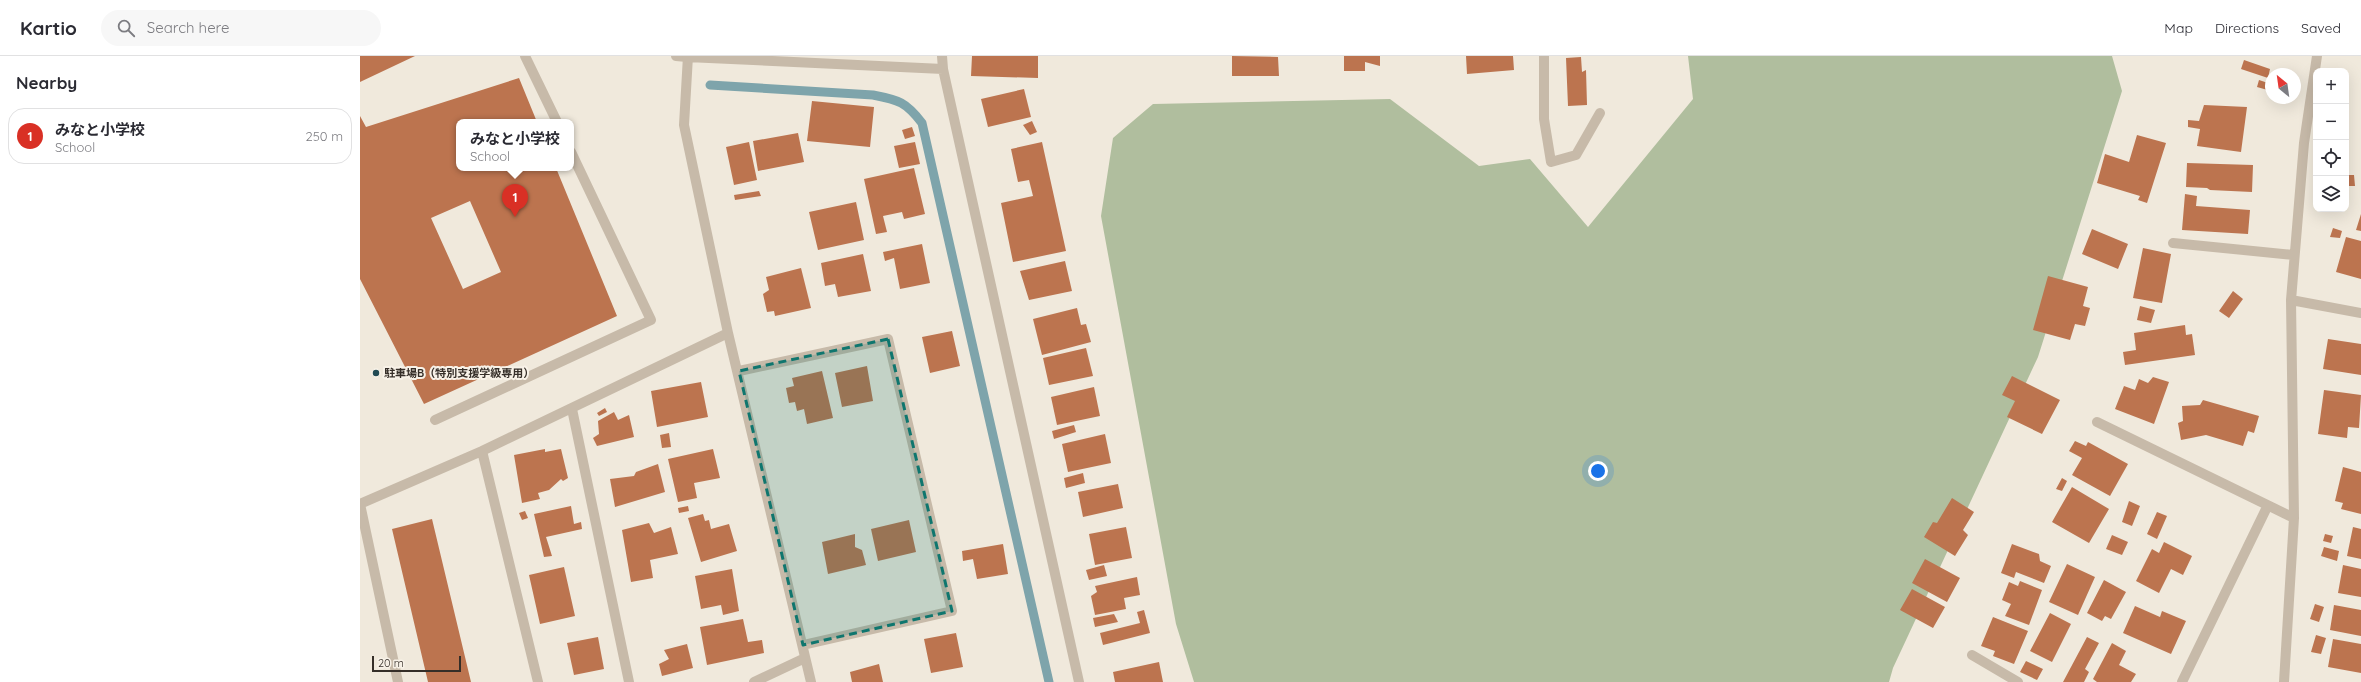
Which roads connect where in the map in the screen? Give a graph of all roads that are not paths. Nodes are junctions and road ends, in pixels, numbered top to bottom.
1 (525, 56) edge
2 (676, 56) edge
3 (942, 56) edge
4 (1544, 56) edge
5 (2317, 56) edge
6 (688, 57) edge
7 (943, 69) junction
8 (1600, 113) dead end
9 (556, 119) edge
10 (574, 158) edge
11 (2172, 243) dead end
12 (2294, 255) junction
13 (2291, 300) junction
14 (2361, 313) edge
15 (728, 333) junction
16 (739, 371) junction
17 (572, 409) junction
18 (435, 420) dead end
19 (2097, 422) dead end
20 (482, 451) junction
21 (360, 504) edge
22 (2267, 507) junction
23 (2294, 518) junction
24 (803, 645) junction
25 (1972, 655) dead end
26 (805, 658) junction
27 (398, 682) edge
28 (538, 682) edge
29 (629, 682) edge
30 (754, 682) edge
31 (811, 682) edge
32 (1079, 682) edge
33 (2018, 682) edge
34 (2182, 682) edge
35 (2284, 682) edge

1 - 9 street
2 - 6 street
3 - 7 street
4 - 8 street
5 - 12 street
6 - 7 street
6 - 15 street
7 - 32 street
10 - 18 street
11 - 12 street
12 - 13 street
13 - 14 street
13 - 23 street
15 - 16 street
15 - 17 street
16 - 24 street
16 - 24 street
17 - 20 street
17 - 29 street
19 - 22 street
20 - 21 street
20 - 28 street
21 - 27 street
22 - 23 street
22 - 34 street
23 - 35 street
24 - 26 street
25 - 33 street
26 - 30 street
26 - 31 street

